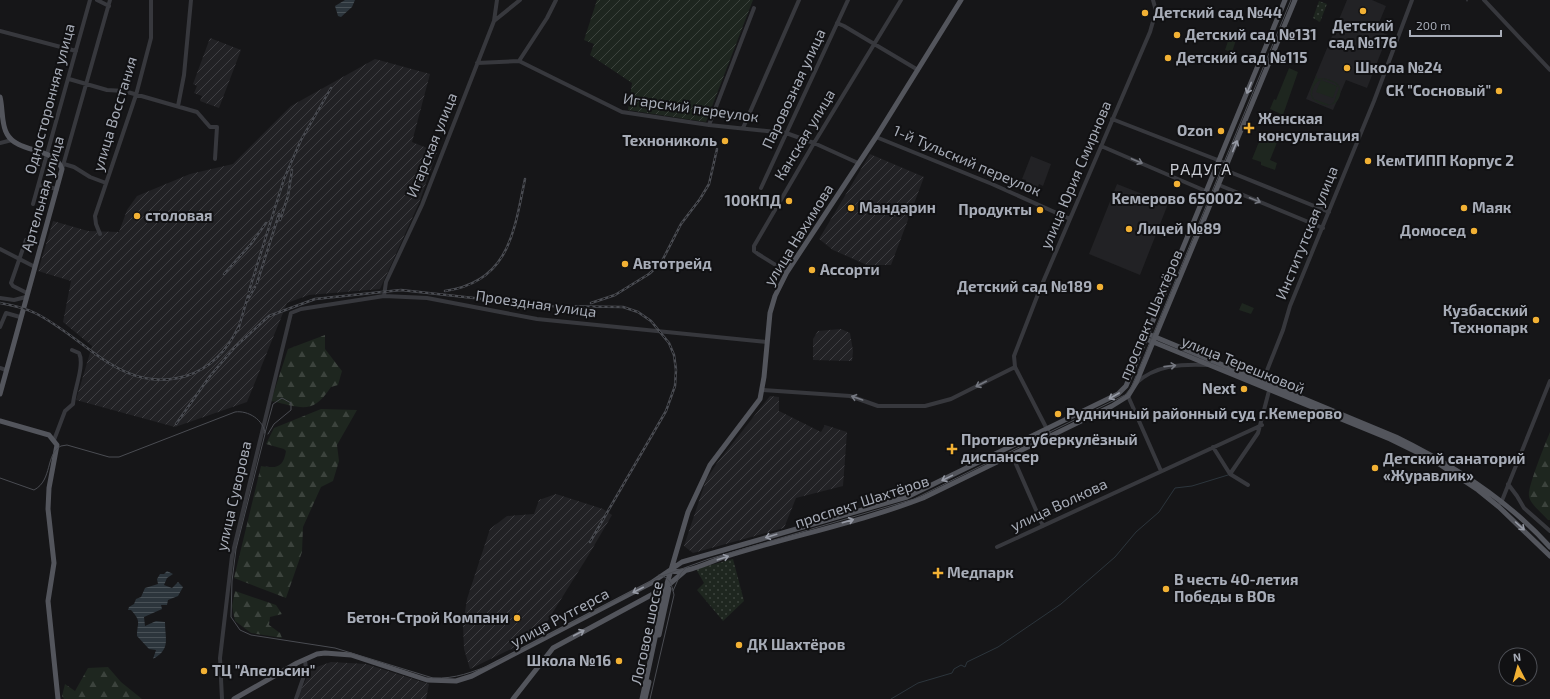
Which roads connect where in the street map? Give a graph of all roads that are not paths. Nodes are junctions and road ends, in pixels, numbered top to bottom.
1 (90, 0) edge
2 (97, 0) edge
3 (110, 0) edge
4 (151, 0) edge
5 (191, 0) edge
6 (497, 0) edge
7 (520, 0) edge
8 (556, 0) edge
9 (799, 0) edge
10 (848, 0) edge
11 (901, 0) edge
12 (961, 0) edge
13 (1153, 0) edge
14 (1285, 0) edge
15 (1295, 0) edge
16 (1412, 0) edge
17 (1484, 0) edge
18 (109, 6) junction
19 (754, 8) dead end
20 (494, 21) junction
21 (837, 23) junction
22 (0, 31) edge
23 (874, 44) junction
24 (76, 51) junction
25 (519, 61) junction
26 (477, 63) junction
27 (918, 70) junction
28 (1550, 70) edge
29 (69, 79) junction
30 (87, 84) junction
31 (136, 95) junction
32 (0, 97) edge
33 (178, 106) junction
34 (1112, 119) junction
35 (709, 125) junction
36 (743, 128) junction
37 (786, 133) junction
38 (876, 137) junction
39 (12, 140) junction
40 (0, 143) edge
41 (814, 143) junction
42 (1101, 146) junction
43 (47, 155) junction
44 (215, 159) dead end
45 (1219, 160) junction
46 (858, 163) junction
47 (1228, 164) junction
48 (63, 167) junction
49 (1225, 170) junction
50 (106, 183) junction
51 (38, 185) junction
52 (1219, 185) junction
53 (761, 188) dead end
54 (57, 189) junction
55 (1207, 191) junction
56 (1215, 195) junction
57 (33, 204) dead end
58 (1329, 212) junction
59 (1070, 219) junction
60 (1323, 228) junction
61 (100, 234) dead end
62 (26, 240) dead end
63 (0, 249) edge
64 (19, 259) junction
65 (35, 267) junction
66 (787, 272) junction
67 (27, 295) junction
68 (384, 296) junction
69 (0, 298) edge
70 (301, 309) joint
71 (20, 317) junction
72 (0, 327) edge
73 (1147, 336) junction
74 (1154, 339) junction
75 (767, 342) junction
76 (72, 350) dead end
77 (1214, 366) junction
78 (1015, 367) junction
79 (3, 369) edge
80 (1550, 381) edge
81 (1136, 383) junction
82 (1262, 383) junction
83 (1270, 387) junction
84 (763, 390) junction
85 (0, 394) edge
86 (1128, 396) junction
87 (0, 421) edge
88 (1262, 425) junction
89 (1047, 430) junction
90 (1051, 437) junction
91 (54, 440) junction
92 (1213, 446) junction
93 (1012, 455) junction
94 (1161, 470) junction
95 (1230, 474) junction
96 (1508, 484) junction
97 (1248, 485) dead end
98 (1500, 505) junction
99 (1043, 526) junction
100 (1550, 531) edge
101 (997, 547) dead end
102 (1550, 547) edge
103 (1550, 556) edge
104 (686, 570) junction
105 (672, 571) junction
106 (668, 585) junction
107 (549, 637) junction
108 (557, 645) junction
109 (305, 660) junction
110 (58, 699) edge
111 (222, 699) edge
112 (234, 699) edge
113 (296, 699) edge
114 (513, 699) edge
115 (642, 699) edge
116 (645, 699) edge

1 - 24 street, Односторонняя улица
2 - 18 street
3 - 18 street, Артельная улица
4 - 31 street, улица Восстания
5 - 33 street
6 - 20 street, Игарская улица
7 - 20 street
8 - 25 street
9 - 36 street
10 - 21 street, Паровозная улица
11 - 23 street, Канская улица
12 - 27 main road, улица Нахимова
13 - 34 street, улица Юрия Смирнова
14 -> 45 main road, проспект Шахтёров
47 -> 15 main road, проспект Шахтёров
16 - 58 street, Институтская улица
17 - 28 street
18 - 30 street, Артельная улица
19 - 35 street
20 - 26 street, Игарская улица
21 - 23 street
21 - 37 street, Паровозная улица
22 - 24 street
23 - 27 street
23 - 41 street, Канская улица
24 - 29 street, Односторонняя улица
25 - 26 street, Игарский переулок
25 - 35 street, Игарский переулок
26 - 68 street, Игарская улица
27 - 38 main road, улица Нахимова
29 - 30 street
29 - 43 street, Односторонняя улица
30 - 31 street
30 - 48 street, Артельная улица
31 - 33 street
31 - 50 street, улица Восстания
32 - 39 main road
33 - 44 street
34 - 42 street, улица Юрия Смирнова
34 - 45 street
35 - 36 street, Игарский переулок
36 - 37 street, Игарский переулок
37 - 41 street, Игарский переулок
37 - 53 street, Паровозная улица
38 - 46 main road, улица Нахимова
38 - 59 street, 1-й Тульский переулок
39 - 40 street
39 - 43 main road
41 - 46 street, Игарский переулок
41 - 66 street, Канская улица
42 -> 55 street
42 - 59 street, улица Юрия Смирнова
43 - 48 main road
43 - 51 street, Односторонняя улица
45 - 47 street
45 - 55 main road, проспект Шахтёров
46 - 66 main road, улица Нахимова
47 - 49 main road, проспект Шахтёров
48 - 50 street
48 - 54 main road, Артельная улица
49 - 52 main road, проспект Шахтёров
49 - 58 street
50 - 61 street, улица Восстания
51 - 54 street
51 - 57 street, Односторонняя улица
52 - 56 main road, проспект Шахтёров
52 -> 60 street
54 - 65 main road, Артельная улица
55 - 56 street
55 - 73 main road, проспект Шахтёров
56 - 74 main road, проспект Шахтёров
58 - 60 street, Институтская улица
59 - 78 street, улица Юрия Смирнова
60 - 82 street, Институтская улица
62 - 64 street
63 - 64 street
64 - 65 street
64 - 67 street
65 - 67 main road, Артельная улица
66 - 75 main road, улица Нахимова
67 - 69 street
67 - 71 main road, Артельная улица
68 - 70 street, Проездная улица
68 - 75 street, Проездная улица
70 - 111 street, улица Суворова
71 - 72 street
71 - 79 main road, Артельная улица
73 - 74 main road, улица Терешковой
73 -> 89 main road, проспект Шахтёров
74 - 77 main road, улица Терешковой
74 - 81 main road, проспект Шахтёров
74 - 82 main road, улица Терешковой
75 - 84 main road, улица Нахимова
76 - 91 street
81 -> 77 street
77 - 82 main road, улица Терешковой
78 -> 84 street
78 - 89 street
79 - 85 main road, Артельная улица
80 - 96 street
81 - 86 main road, проспект Шахтёров
82 - 83 main road, улица Терешковой
83 - 88 street
83 - 98 main road, улица Терешковой
84 - 105 main road, улица Нахимова
86 - 90 main road, проспект Шахтёров
86 - 94 street
87 - 91 main road
88 - 92 street, улица Волкова
88 - 95 street
89 - 90 street
89 -> 105 main road, проспект Шахтёров
90 - 93 main road, проспект Шахтёров
91 - 110 main road
92 - 94 street, улица Волкова
92 - 95 street
93 - 99 street
104 -> 93 main road, проспект Шахтёров
94 - 99 street, улица Волкова
95 - 97 street
96 - 98 street
96 - 100 street
98 - 102 main road, улица Терешковой
98 -> 103 main road, улица Терешковой
99 - 101 street, улица Волкова
104 - 105 main road
104 - 106 main road, проспект Шахтёров
105 - 106 main road, улица Нахимова
105 -> 107 main road, улица Рутгерса
108 -> 106 main road, улица Рутгерса
106 - 115 main road, Логовое шоссе
106 - 116 main road, Логовое шоссе
107 - 108 main road
107 - 109 main road, улица Рутгерса
108 - 114 main road, улица Рутгерса
109 - 112 main road
109 - 113 street

